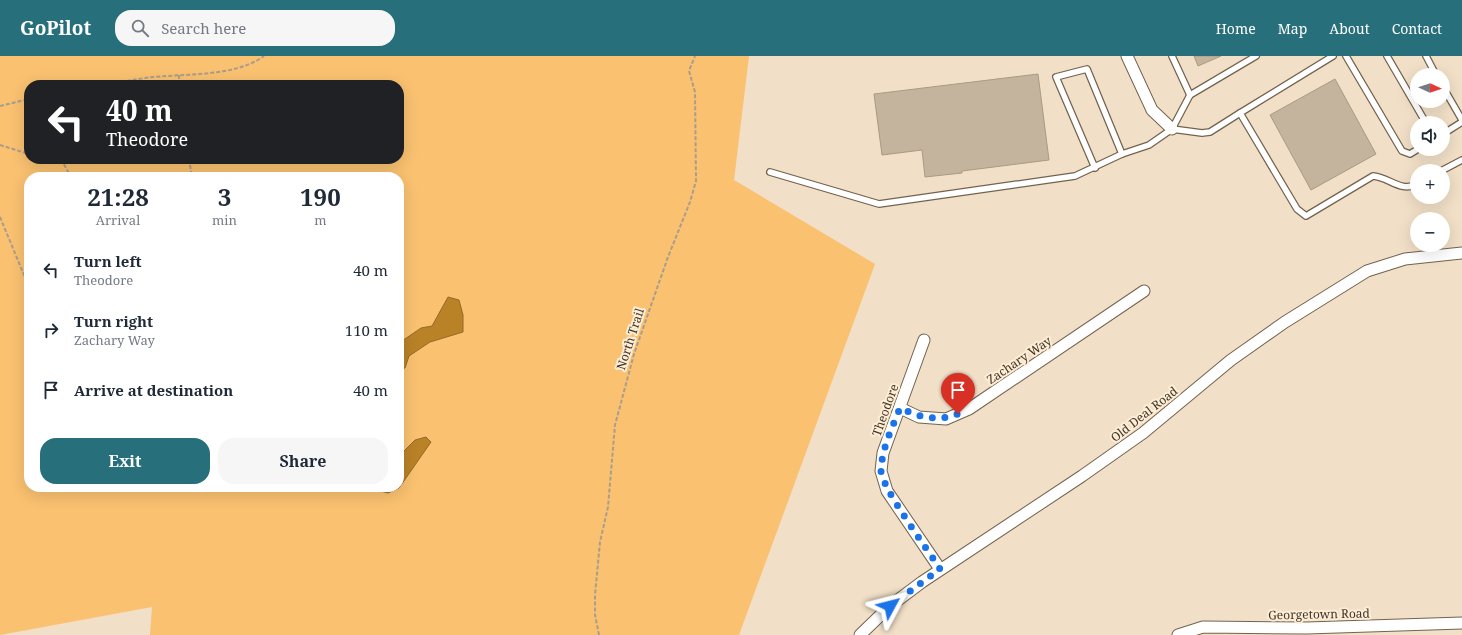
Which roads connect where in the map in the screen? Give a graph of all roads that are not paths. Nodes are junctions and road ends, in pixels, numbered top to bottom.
1 (1127, 56) edge
2 (1172, 56) edge
3 (1256, 56) edge
4 (1333, 56) edge
5 (1346, 56) edge
6 (1387, 56) edge
7 (1426, 56) edge
8 (1432, 68) edge
9 (1190, 95) junction
10 (1450, 100) edge
11 (1240, 113) junction
12 (1422, 116) edge
13 (1462, 121) edge
14 (1172, 129) junction
15 (1450, 129) edge
16 (1122, 154) junction
17 (1410, 154) edge
18 (1462, 160) edge
19 (1450, 166) edge
20 (1095, 168) junction
21 (770, 172) dead end
22 (1410, 186) edge
23 (1462, 253) edge
24 (1144, 291) dead end
25 (924, 340) dead end
26 (900, 408) junction
27 (940, 569) junction
28 (1462, 623) edge
29 (1307, 631) edge
30 (860, 635) edge
31 (1178, 635) edge

1 - 14 street
2 - 9 lane
3 - 9 lane
4 - 11 lane
5 - 17 lane
6 - 12 lane
7 - 8 lane
9 - 14 lane
10 - 13 lane
11 - 14 lane
11 - 22 lane
13 - 15 lane
14 - 16 lane
16 - 20 lane
16 - 20 lane
18 - 19 lane
20 - 21 lane
23 - 27 street, Old Deal Road
24 - 26 street, Zachary Way
25 - 26 street, Theodore
26 - 27 street, Theodore
27 - 30 street, Old Deal Road
28 - 29 street, Georgetown Road
29 - 31 street, Georgetown Road

